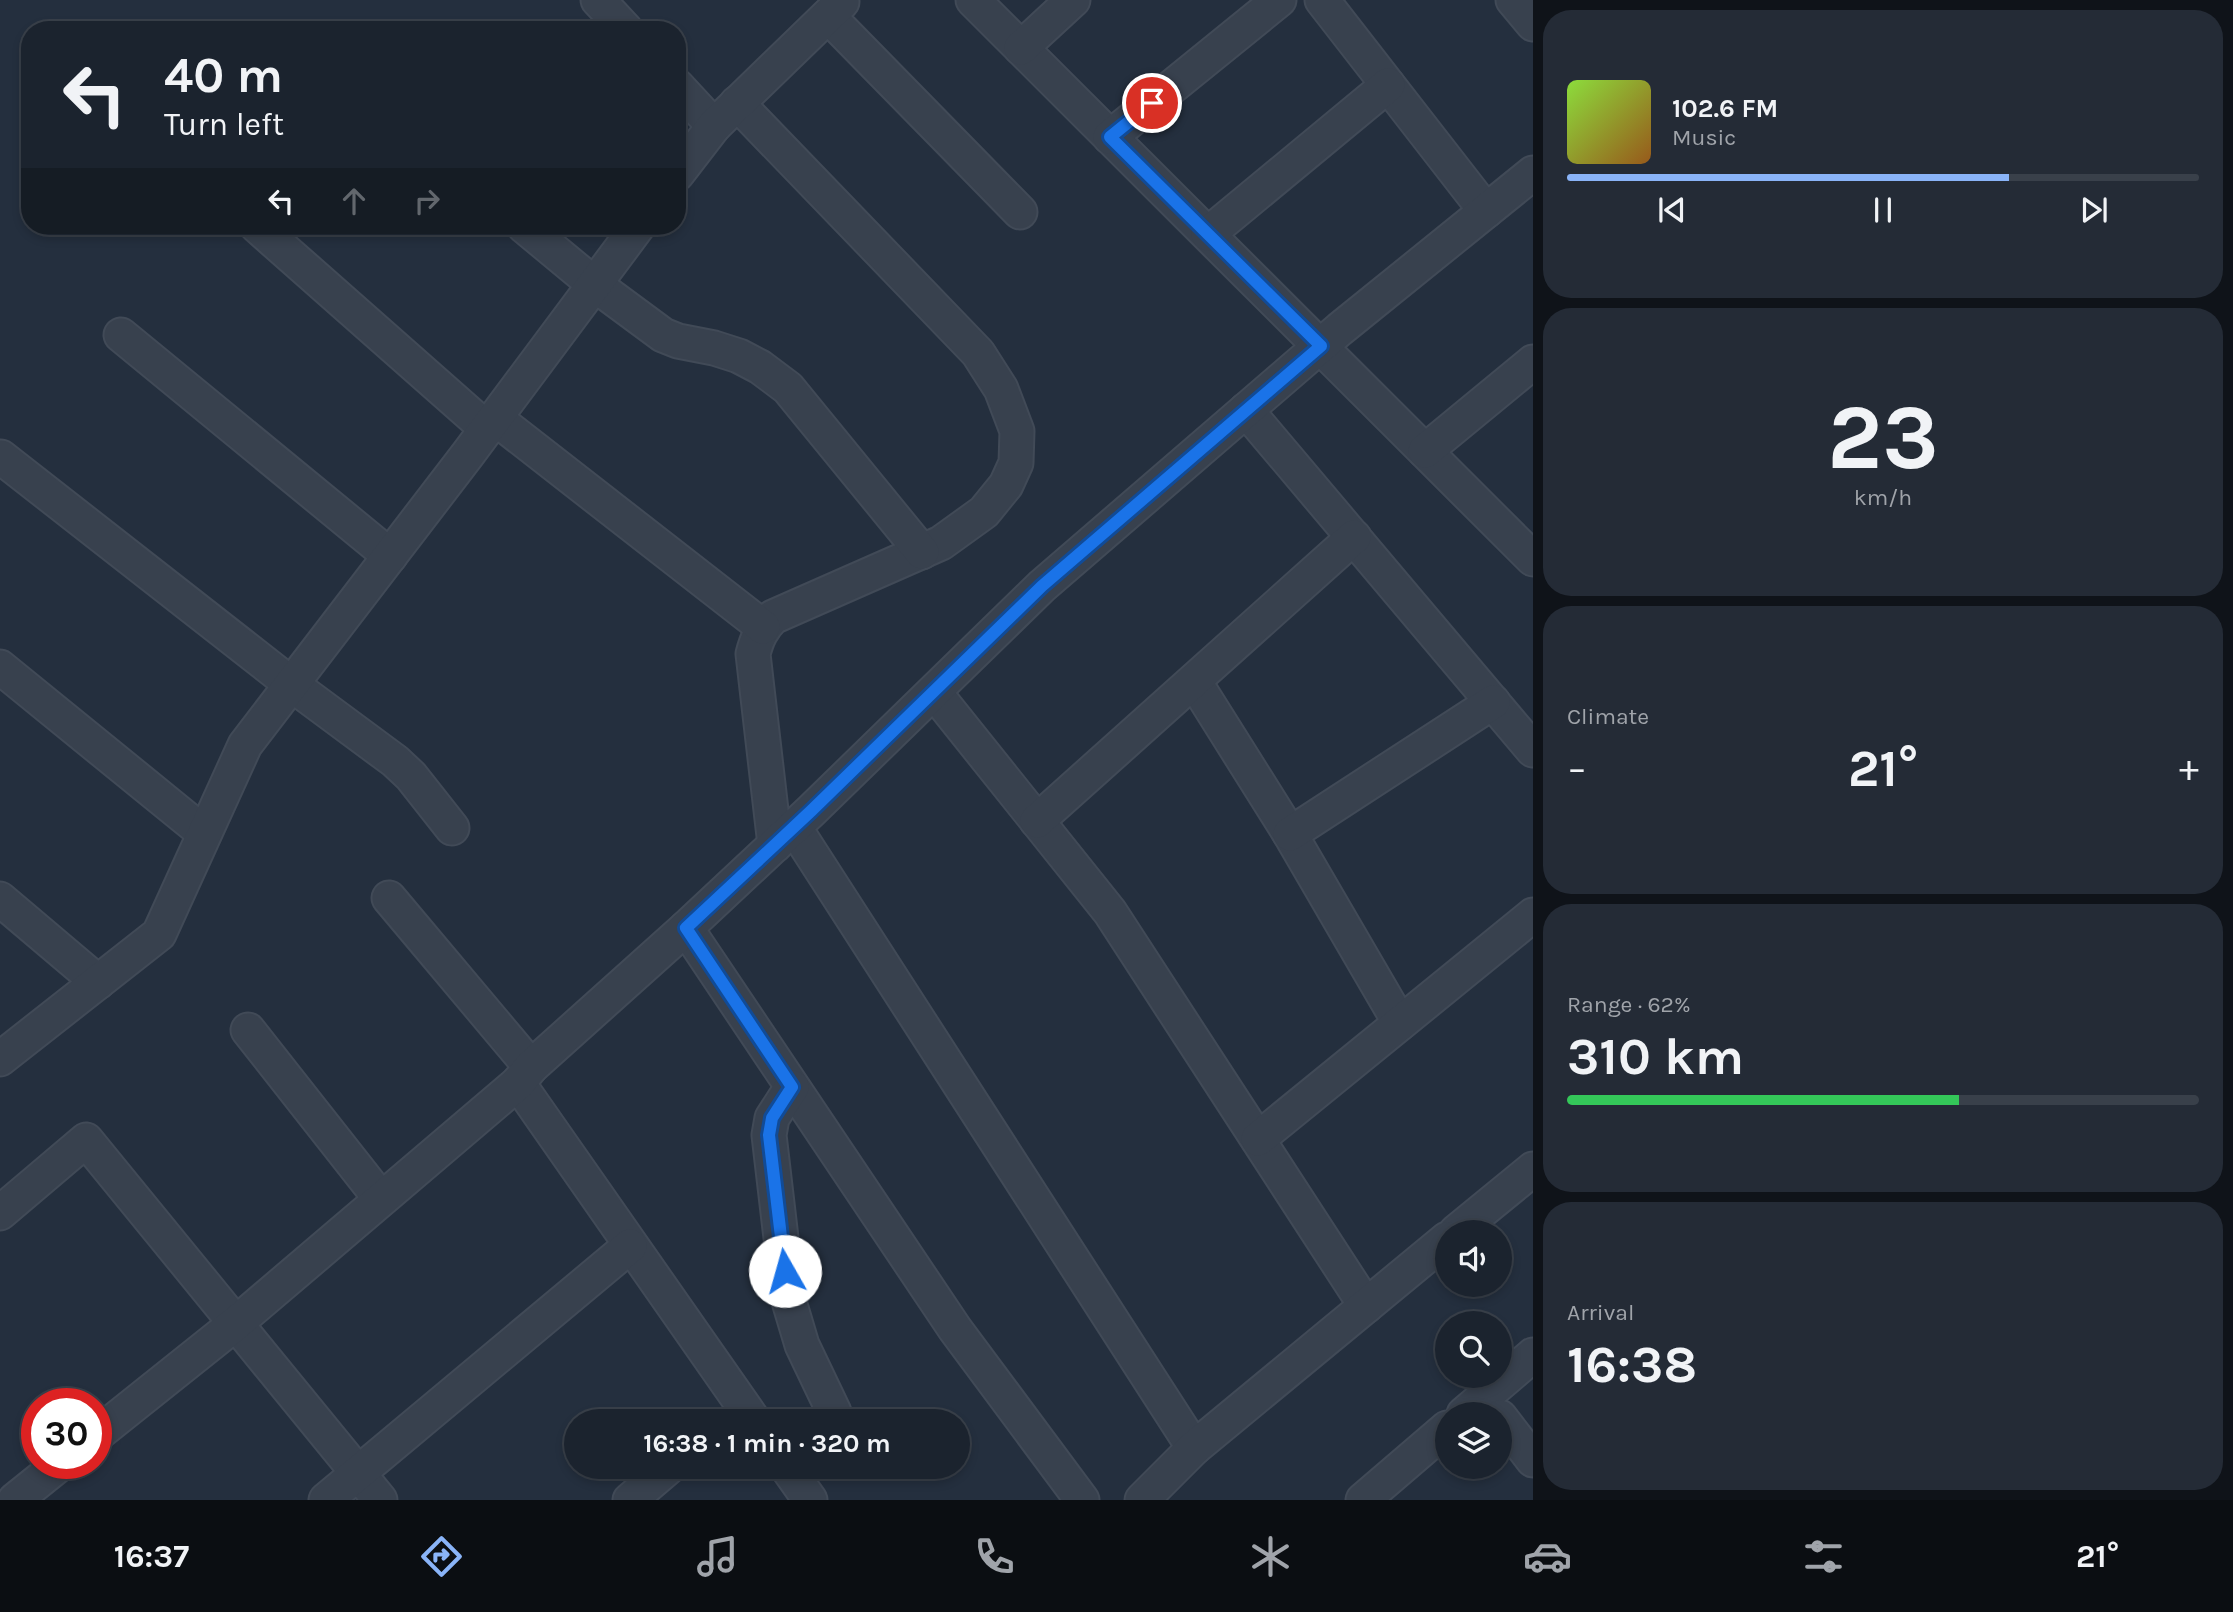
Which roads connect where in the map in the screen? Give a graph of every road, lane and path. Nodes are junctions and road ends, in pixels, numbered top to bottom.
1 (598, 0) edge
2 (973, 0) edge
3 (1073, 0) edge
4 (1279, 0) edge
5 (1322, 0) edge
6 (1513, 0) edge
7 (836, 8) edge
8 (618, 21) edge
9 (1533, 24) edge
10 (1021, 48) junction
11 (1388, 85) junction
12 (686, 91) edge
13 (726, 115) junction
14 (1110, 137) junction
15 (686, 163) edge
16 (1533, 173) edge
17 (1486, 211) junction
18 (1020, 212) dead end
19 (1208, 234) junction
20 (268, 235) edge
21 (535, 235) edge
22 (631, 235) edge
23 (594, 284) junction
24 (121, 335) dead end
25 (1321, 346) junction
26 (1533, 362) edge
27 (1246, 410) junction
28 (491, 424) junction
29 (1425, 451) junction
30 (1, 457) edge
31 (1354, 537) junction
32 (922, 552) junction
33 (390, 555) junction
34 (1533, 559) edge
35 (763, 627) junction
36 (0, 667) edge
37 (1194, 681) junction
38 (291, 684) junction
39 (934, 692) junction
40 (1493, 702) junction
41 (1533, 750) edge
42 (1037, 821) junction
43 (452, 828) dead end
44 (205, 833) junction
45 (1290, 834) junction
46 (784, 836) junction
47 (388, 898) dead end
48 (0, 899) edge
49 (1533, 915) edge
50 (686, 928) junction
51 (98, 982) junction
52 (1400, 1023) junction
53 (248, 1030) dead end
54 (0, 1059) edge
55 (525, 1075) junction
56 (792, 1087) junction
57 (1258, 1139) junction
58 (1533, 1169) edge
59 (381, 1199) junction
60 (0, 1213) edge
61 (1471, 1220) edge
62 (630, 1246) junction
63 (1435, 1250) edge
64 (1366, 1306) junction
65 (235, 1324) junction
66 (1533, 1355) edge
67 (1494, 1402) edge
68 (736, 1409) edge
69 (833, 1409) edge
70 (112, 1422) edge
71 (1512, 1438) edge
72 (1435, 1440) edge
73 (1194, 1448) junction
74 (1533, 1460) edge
75 (358, 1474) junction
76 (41, 1479) edge
77 (654, 1479) edge
78 (1379, 1495) edge
79 (15, 1500) edge
80 (326, 1500) edge
81 (380, 1500) edge
82 (629, 1500) edge
83 (1082, 1500) edge
84 (1142, 1500) edge

1 - 8 street
2 - 10 street
3 - 10 street
4 - 14 street
5 - 11 street
6 - 9 street
7 - 13 street
7 - 18 street
10 - 14 street
11 - 17 street
11 - 19 street
12 - 13 street
13 - 15 street
13 - 32 street
14 - 19 street
16 - 17 street
17 - 25 street
19 - 25 street
20 - 28 street
21 - 23 street
22 - 23 street
23 - 28 street
23 - 32 street
24 - 33 street
25 - 27 street
25 - 29 street
26 - 29 street
27 - 31 street
27 - 39 street
28 - 33 street
28 - 35 street
29 - 34 street
30 - 38 street
31 - 37 street
31 - 40 street
32 - 35 street
33 - 38 street
35 - 46 street
36 - 44 street
37 - 42 street
37 - 45 street
38 - 43 street
38 - 44 street
39 - 42 street
39 - 46 street
40 - 41 street
40 - 45 street
42 - 57 street
44 - 51 street
45 - 52 street
46 - 50 street
46 - 73 street
47 - 55 street
48 - 51 street
49 - 52 street
50 - 55 street
50 - 56 street
51 - 54 street
52 - 57 street
53 - 59 street
55 - 59 street
55 - 62 street
56 - 69 street
56 - 83 street
57 - 64 street
58 - 61 street
59 - 65 street
60 - 65 street
62 - 68 street
62 - 75 street
63 - 64 street
64 - 73 street
65 - 70 street
65 - 75 street
66 - 67 street
71 - 74 street
72 - 78 street
73 - 84 street
75 - 80 street
75 - 81 street
76 - 79 street
77 - 82 street

